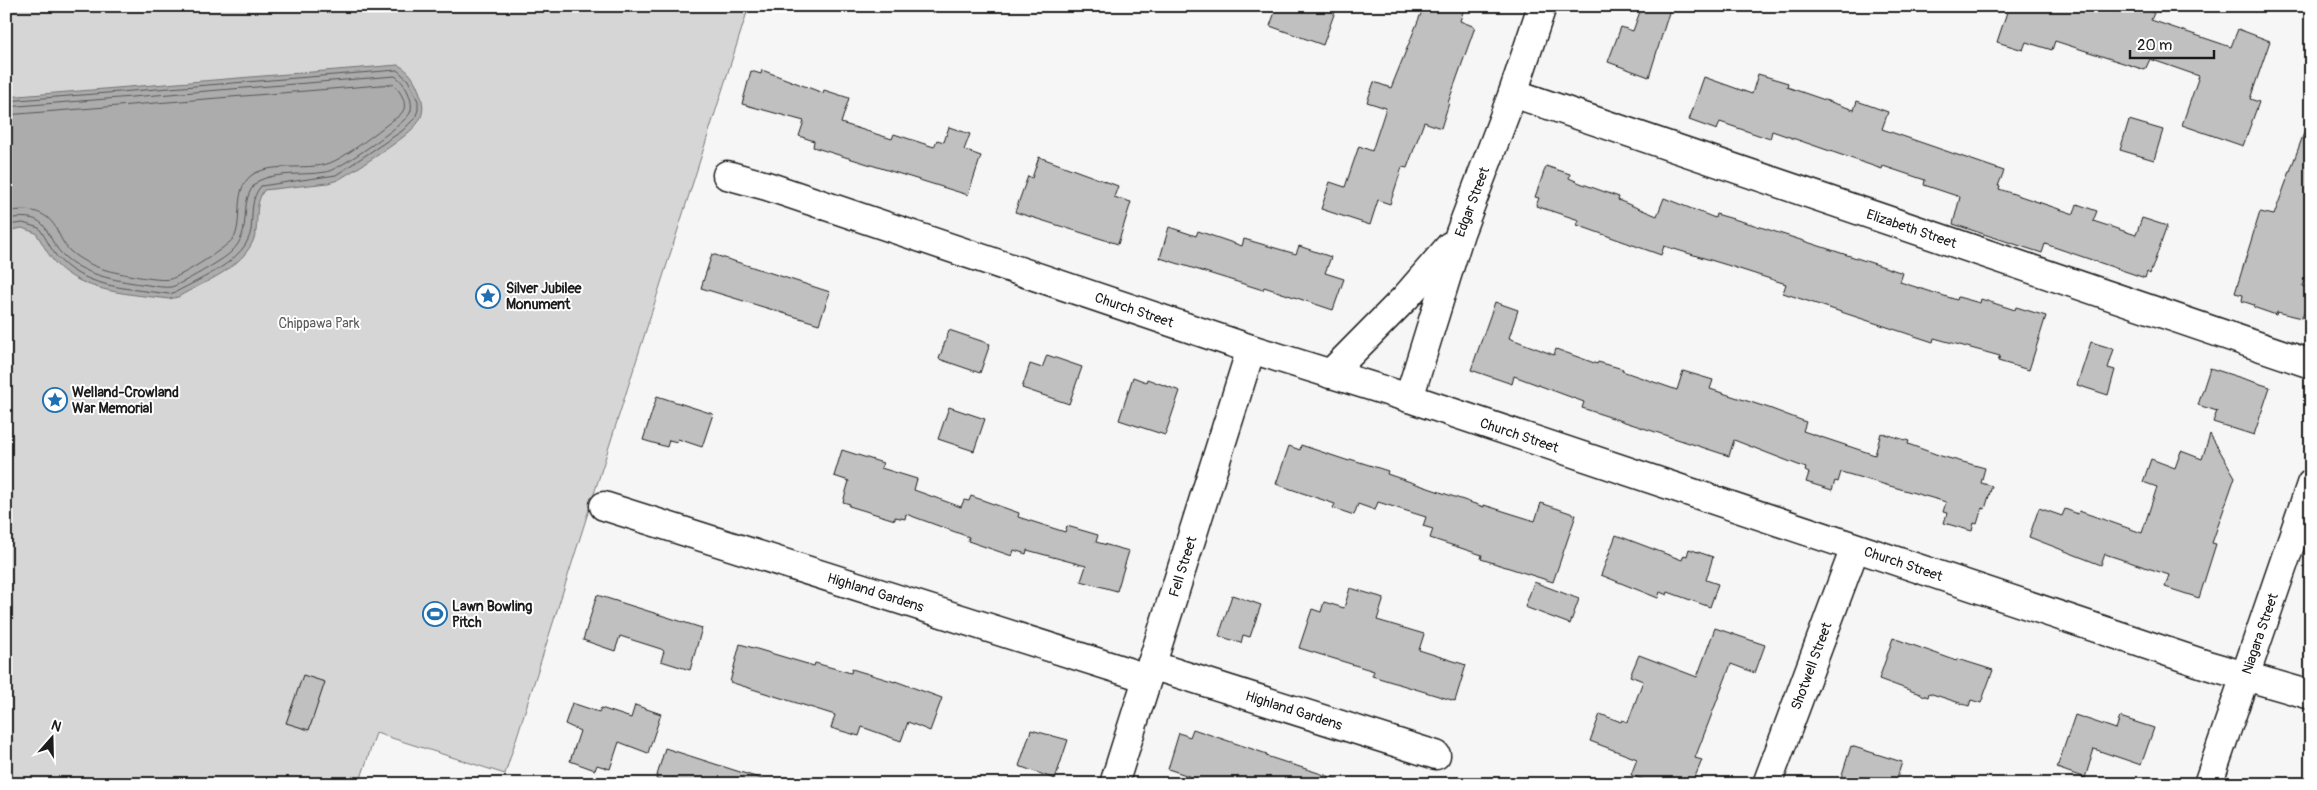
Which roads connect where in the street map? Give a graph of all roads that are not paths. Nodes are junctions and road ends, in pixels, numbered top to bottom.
1 (1542, 6) edge
2 (1512, 93) junction
3 (727, 175) dead end
4 (1460, 232) junction
5 (1251, 350) junction
6 (2311, 364) edge
7 (1330, 374) junction
8 (1408, 398) junction
9 (2311, 484) edge
10 (604, 506) dead end
11 (1856, 548) junction
12 (1149, 672) junction
13 (2245, 675) junction
14 (2311, 695) edge
15 (1436, 755) dead end
16 (1114, 784) edge
17 (1766, 784) edge
18 (2208, 784) edge

1 - 2 street, Edgar Street
2 - 4 street, Edgar Street
2 - 6 street, Elizabeth Street
3 - 5 street, Church Street
4 - 7 street
4 - 8 street, Edgar Street
5 - 7 street, Church Street
5 - 12 street, Fell Street
7 - 8 street, Church Street
8 - 11 street, Church Street
9 - 13 street, Niagara Street
10 - 12 street, Highland Gardens
11 - 13 street, Church Street
11 - 17 street, Shotwell Street
12 - 15 street, Highland Gardens
12 - 16 street, Fell Street
13 - 14 street, Church Street
13 - 18 street, Niagara Street

